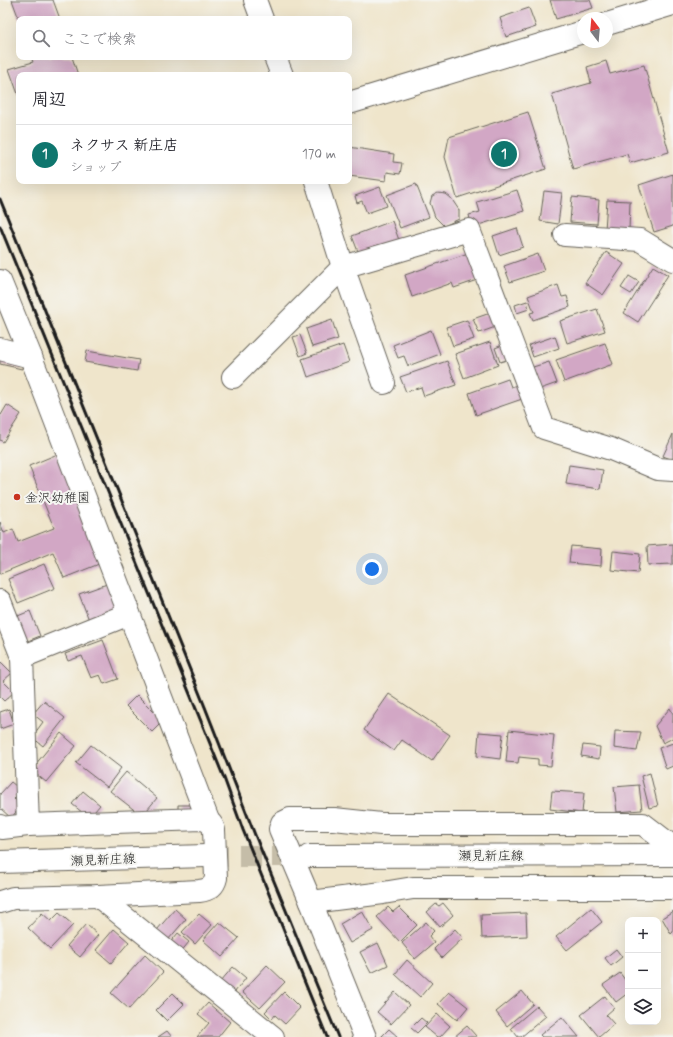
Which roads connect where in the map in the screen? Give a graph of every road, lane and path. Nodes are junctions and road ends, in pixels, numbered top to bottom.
1 (255, 0) edge
2 (673, 4) edge
3 (261, 16) edge
4 (613, 22) edge
5 (577, 34) edge
6 (276, 60) edge
7 (281, 72) edge
8 (352, 102) edge
9 (317, 184) edge
10 (565, 235) dead end
11 (673, 260) edge
12 (343, 267) junction
13 (0, 281) edge
14 (0, 349) edge
15 (31, 357) junction
16 (233, 377) dead end
17 (384, 383) dead end
18 (673, 470) edge
19 (0, 601) edge
20 (129, 614) junction
21 (22, 657) junction
22 (208, 820) junction
23 (28, 825) junction
24 (0, 826) edge
25 (673, 847) edge
26 (673, 855) edge
27 (206, 856) tunnel mouth
28 (309, 856) tunnel mouth
29 (0, 862) edge
30 (673, 888) edge
31 (98, 896) junction
32 (0, 902) edge
33 (311, 902) junction
34 (273, 1037) edge
35 (364, 1037) edge

1 - 3 street
2 - 4 street
5 - 8 street
6 - 7 street
9 - 12 street
10 - 11 street
12 - 16 street
12 - 17 street
12 - 18 street
13 - 15 street
14 - 15 street
15 - 20 street
19 - 21 street
20 - 21 street
20 - 22 street
21 - 23 street
22 - 23 street
22 - 31 street
23 - 24 street
25 - 33 street
26 - 28 street, 瀬見新庄線
27 - 29 street, 瀬見新庄線
30 - 33 street
31 - 32 street
31 - 34 street
33 - 35 street

